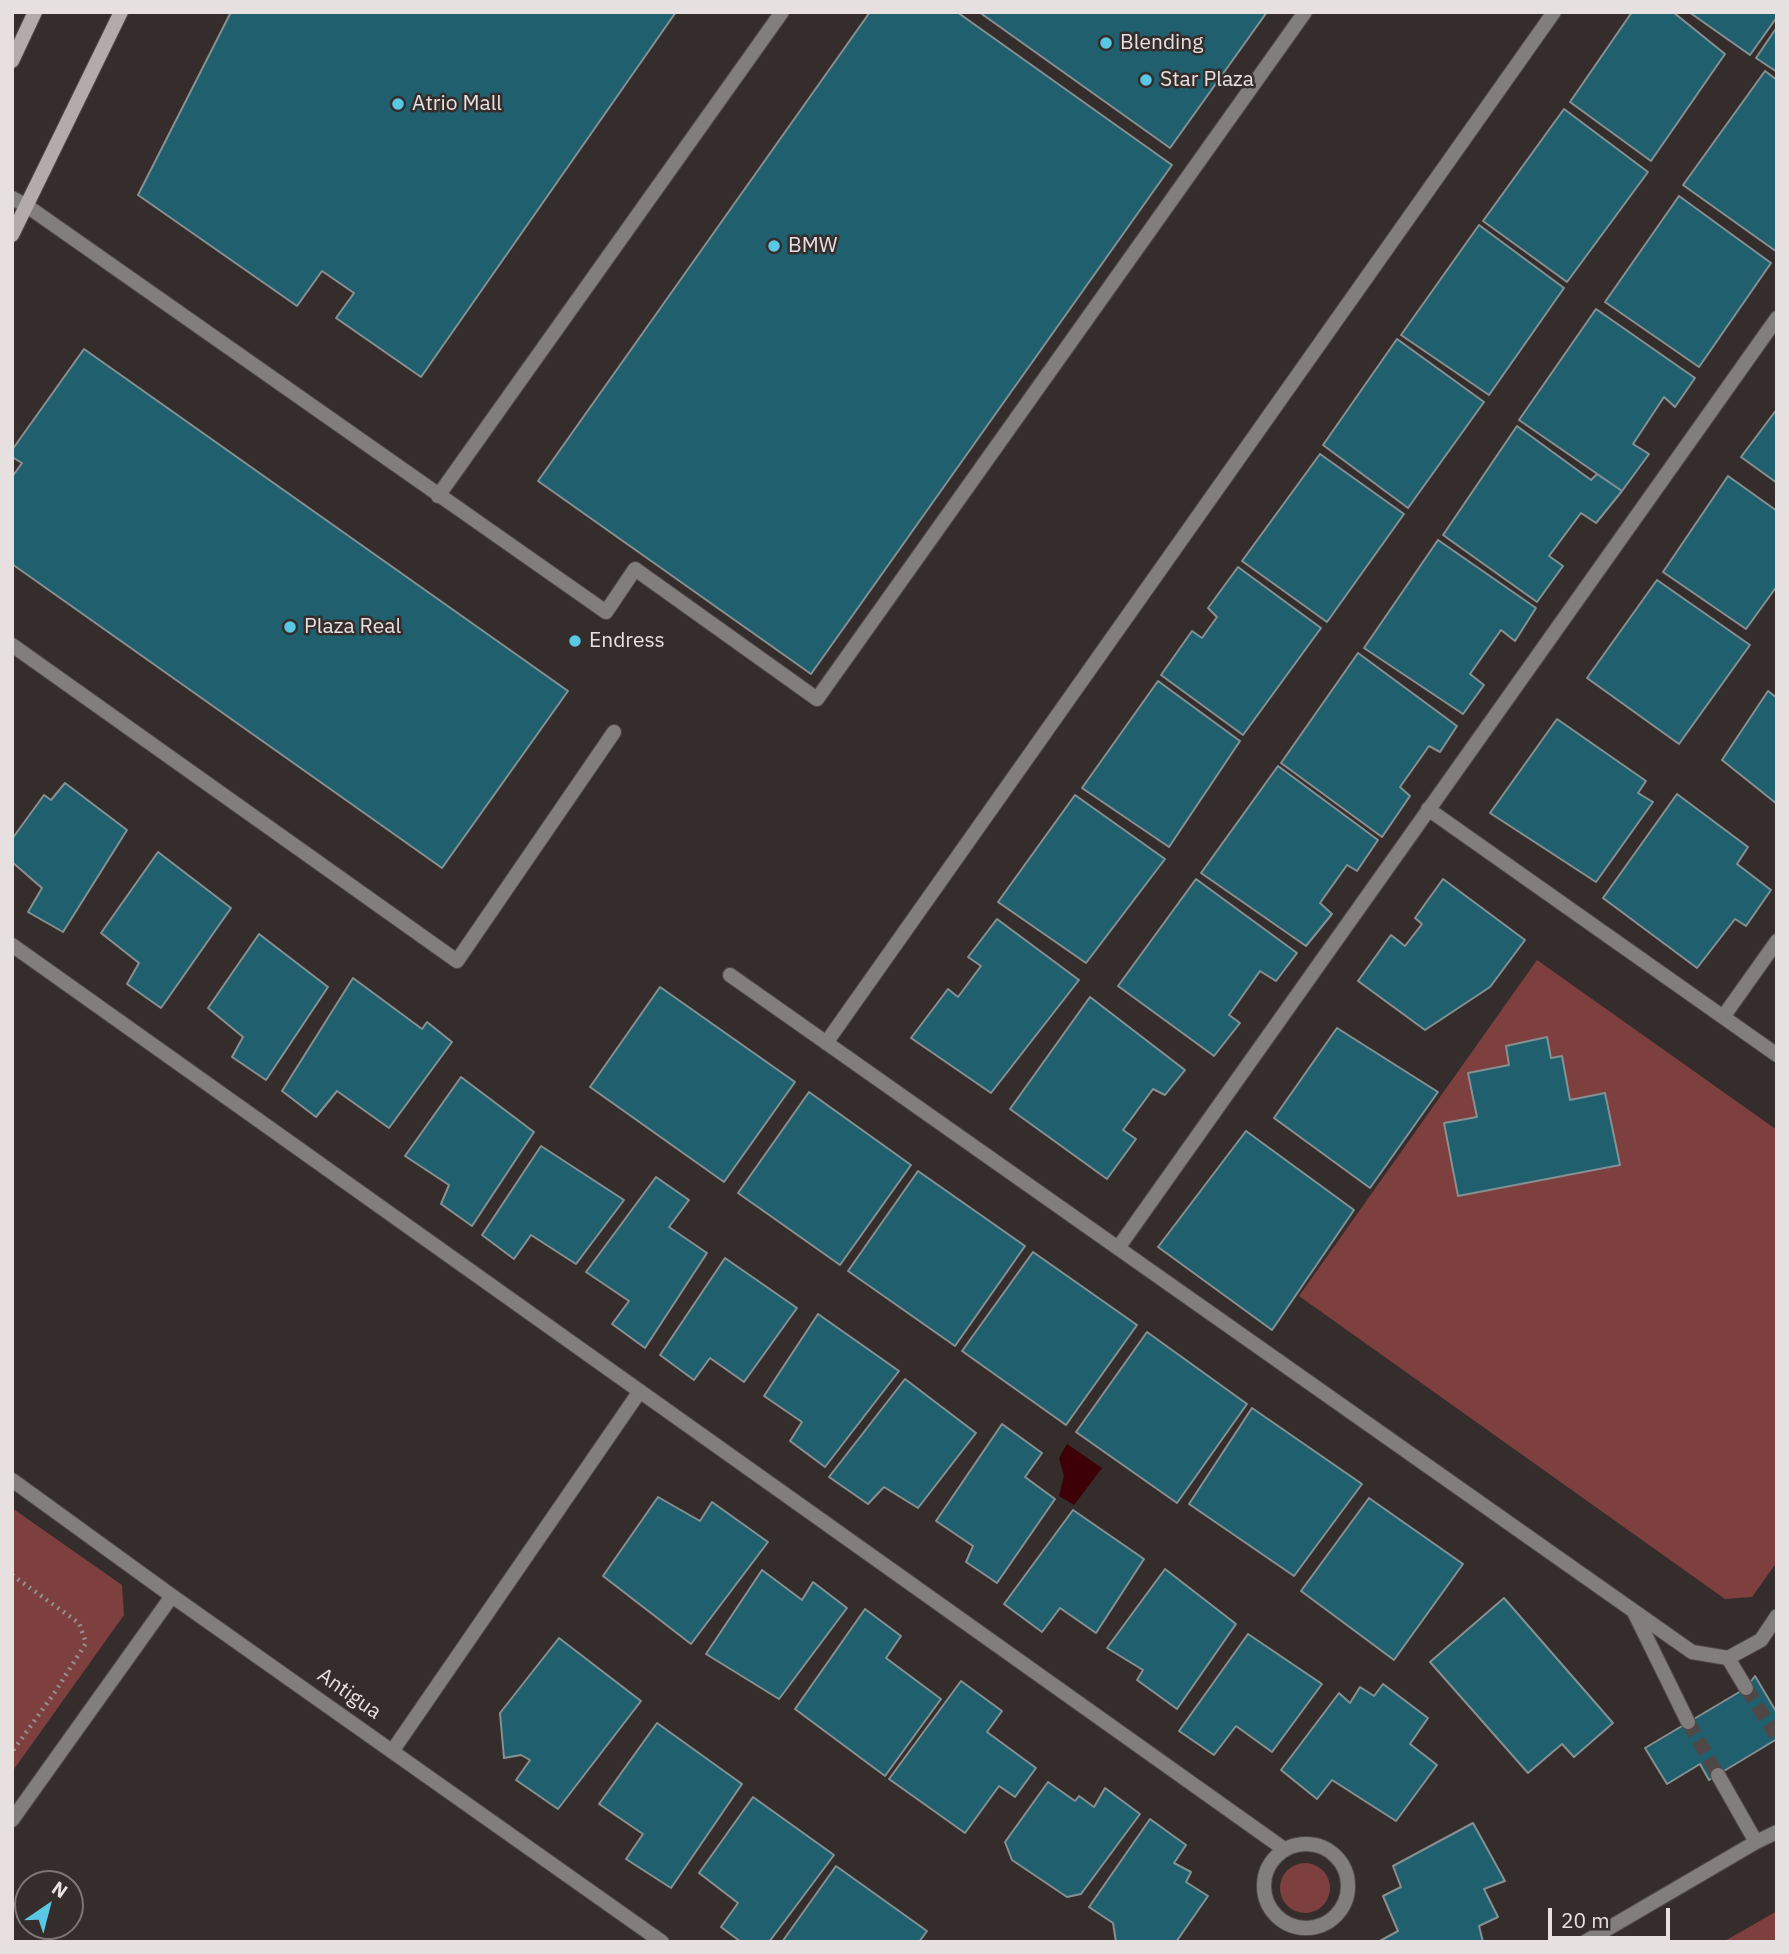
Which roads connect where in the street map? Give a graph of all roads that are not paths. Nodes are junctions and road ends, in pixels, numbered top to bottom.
1 (35, 12) edge
2 (121, 12) edge
3 (782, 12) edge
4 (1305, 12) edge
5 (1554, 12) edge
6 (12, 61) edge
7 (12, 198) edge
8 (27, 206) junction
9 (12, 235) edge
10 (1777, 318) edge
11 (438, 496) junction
12 (12, 645) edge
13 (614, 732) dead end
14 (1429, 809) junction
15 (1777, 941) edge
16 (12, 945) edge
17 (730, 975) dead end
18 (1723, 1017) junction
19 (826, 1043) junction
20 (1777, 1055) edge
21 (1118, 1248) junction
22 (640, 1391) junction
23 (12, 1480) edge
24 (172, 1596) junction
25 (1633, 1610) junction
26 (1777, 1616) edge
27 (1728, 1658) junction
28 (1746, 1688) tunnel mouth
29 (1688, 1722) tunnel mouth
30 (393, 1750) junction
31 (1718, 1775) tunnel mouth
32 (12, 1820) edge
33 (1777, 1832) edge
34 (1756, 1842) junction
35 (1284, 1849) junction
36 (662, 1942) edge
37 (1585, 1942) edge

1 - 6 main road
2 - 8 main road
3 - 11 street
4 - 11 street
5 - 19 street
7 - 8 street
8 - 9 main road
8 - 11 street
10 - 14 street
12 - 13 street
14 - 18 street
14 - 21 street
15 - 18 street
16 - 22 street
17 - 19 street
18 - 20 street
19 - 21 street
21 - 25 street
22 - 30 street
22 - 35 street
23 - 24 street, Antigua
24 - 30 street, Antigua
24 - 32 street
25 - 27 street
25 - 29 street
26 - 27 street
27 - 28 street
30 - 36 street, Antigua
31 - 34 street
33 - 34 street
34 - 37 street
35 - 35 street

